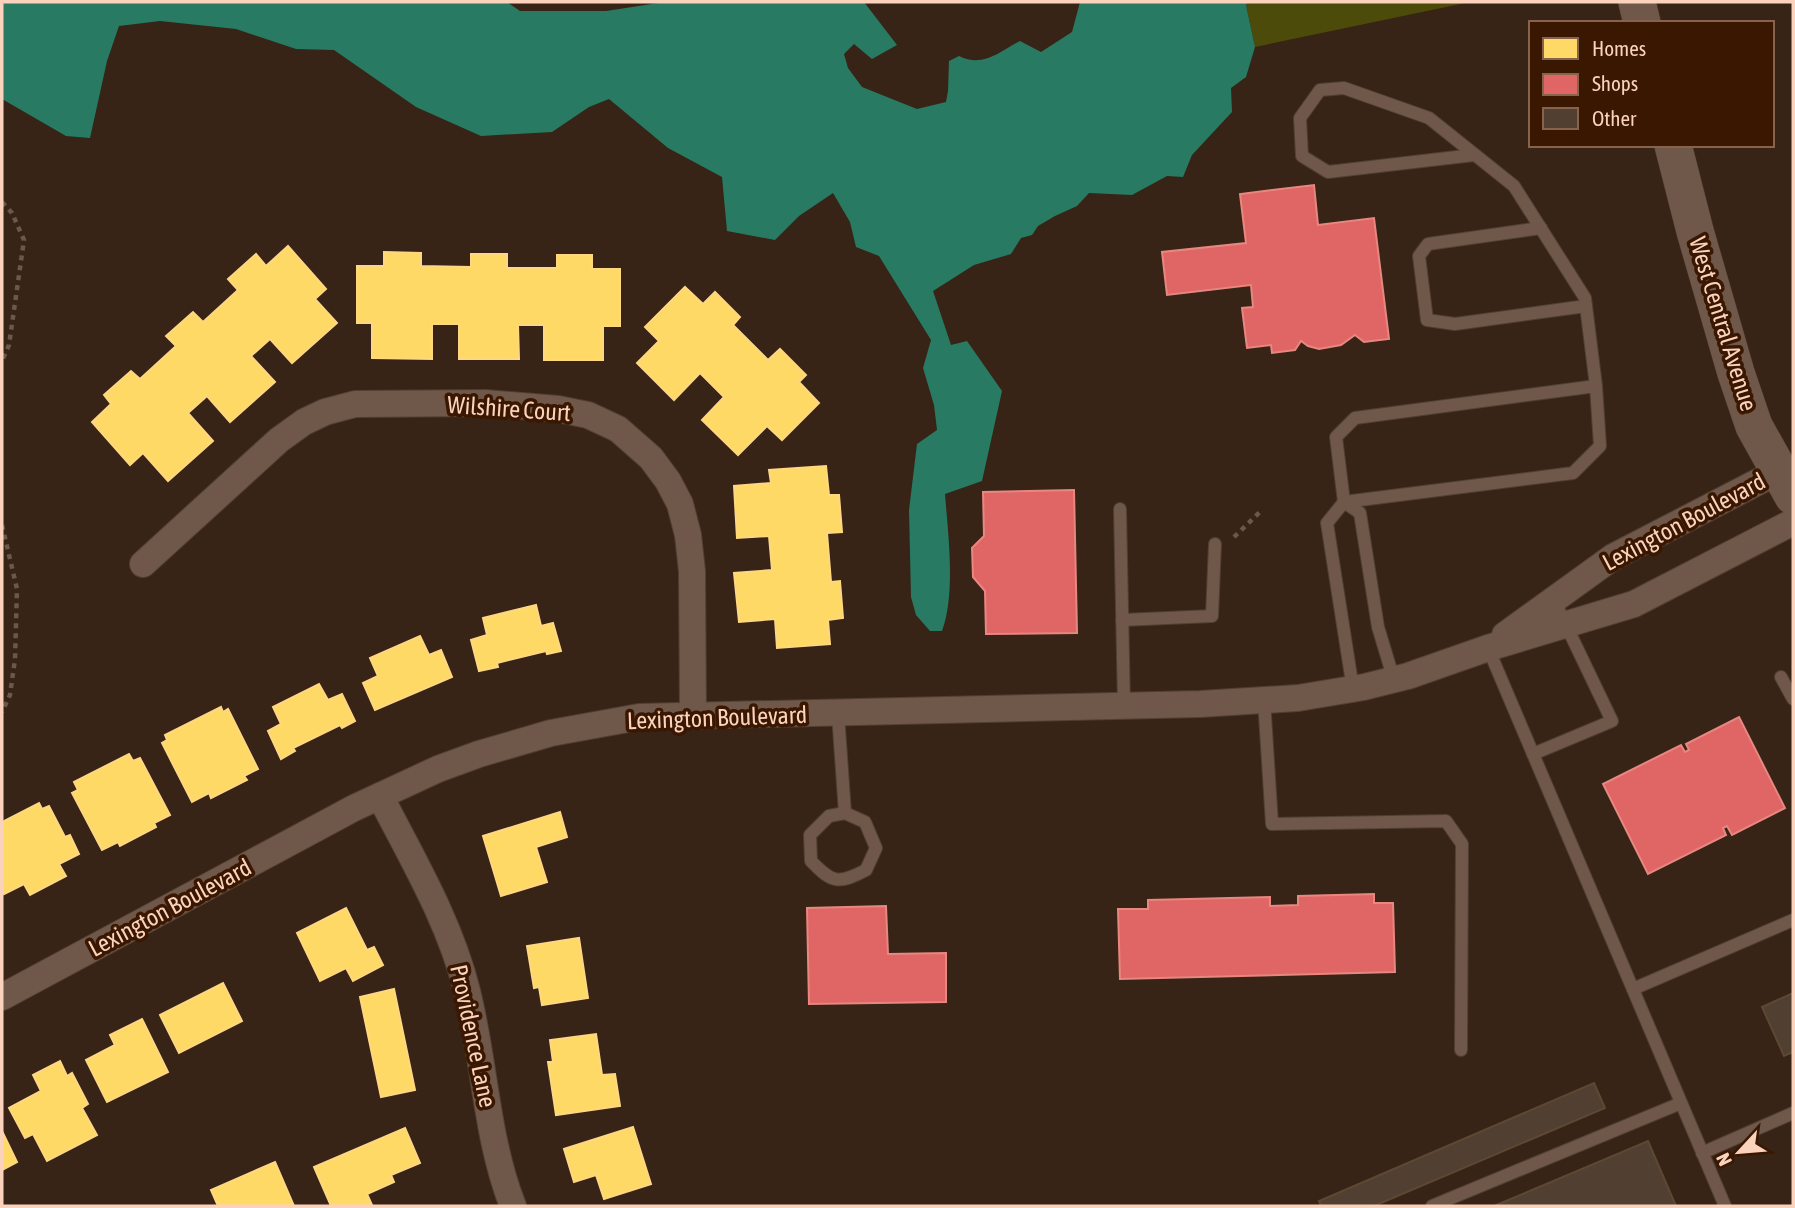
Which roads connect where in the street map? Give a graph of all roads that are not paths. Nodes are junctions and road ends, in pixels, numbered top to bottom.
1 (1637, 2) edge
2 (1642, 21) edge
3 (1674, 147) edge
4 (1474, 155) junction
5 (1541, 228) junction
6 (1586, 306) junction
7 (1596, 386) junction
8 (1786, 483) edge
9 (1344, 502) junction
10 (1120, 509) dead end
11 (1793, 522) edge
12 (1215, 544) road end
13 (143, 564) dead end
14 (1554, 600) junction
15 (1122, 620) junction
16 (1566, 624) junction
17 (1488, 648) junction
18 (1781, 677) dead end
19 (1394, 680) junction
20 (1353, 689) junction
21 (1793, 699) edge
22 (1264, 700) junction
23 (1124, 706) junction
24 (838, 713) junction
25 (693, 715) junction
26 (1533, 754) junction
27 (380, 796) junction
28 (845, 813) junction
29 (1793, 920) edge
30 (1633, 989) junction
31 (2, 997) edge
32 (1461, 1050) dead end
33 (1681, 1102) junction
34 (1793, 1113) edge
35 (1702, 1153) junction
36 (513, 1206) edge
37 (1432, 1206) edge
38 (1725, 1206) edge

1 - 2 main road
3 - 8 main road, West Central Avenue
4 - 4 lane
4 - 5 lane
5 - 6 lane
5 - 6 lane
6 - 7 lane
7 - 9 lane
7 - 9 lane
8 - 14 street, Lexington Boulevard
9 - 19 lane
9 - 20 lane
10 - 15 lane
11 - 16 street, Lexington Boulevard
12 - 15 lane
13 - 25 street, Wilshire Court
14 - 16 lane
14 - 17 street, Lexington Boulevard
15 - 23 lane
16 - 17 street, Lexington Boulevard
16 - 26 lane
17 - 19 street, Lexington Boulevard
17 - 26 lane
18 - 21 lane
19 - 20 street, Lexington Boulevard
20 - 22 street, Lexington Boulevard
22 - 23 street, Lexington Boulevard
22 - 32 lane
23 - 24 street, Lexington Boulevard
24 - 25 street, Lexington Boulevard
24 - 28 lane
25 - 27 street, Lexington Boulevard
26 - 30 lane
27 - 31 street, Lexington Boulevard
27 - 36 street, Providence Lane
28 - 28 lane
29 - 30 lane
30 - 33 lane
33 - 35 lane
33 - 37 lane
34 - 35 lane
35 - 38 lane

